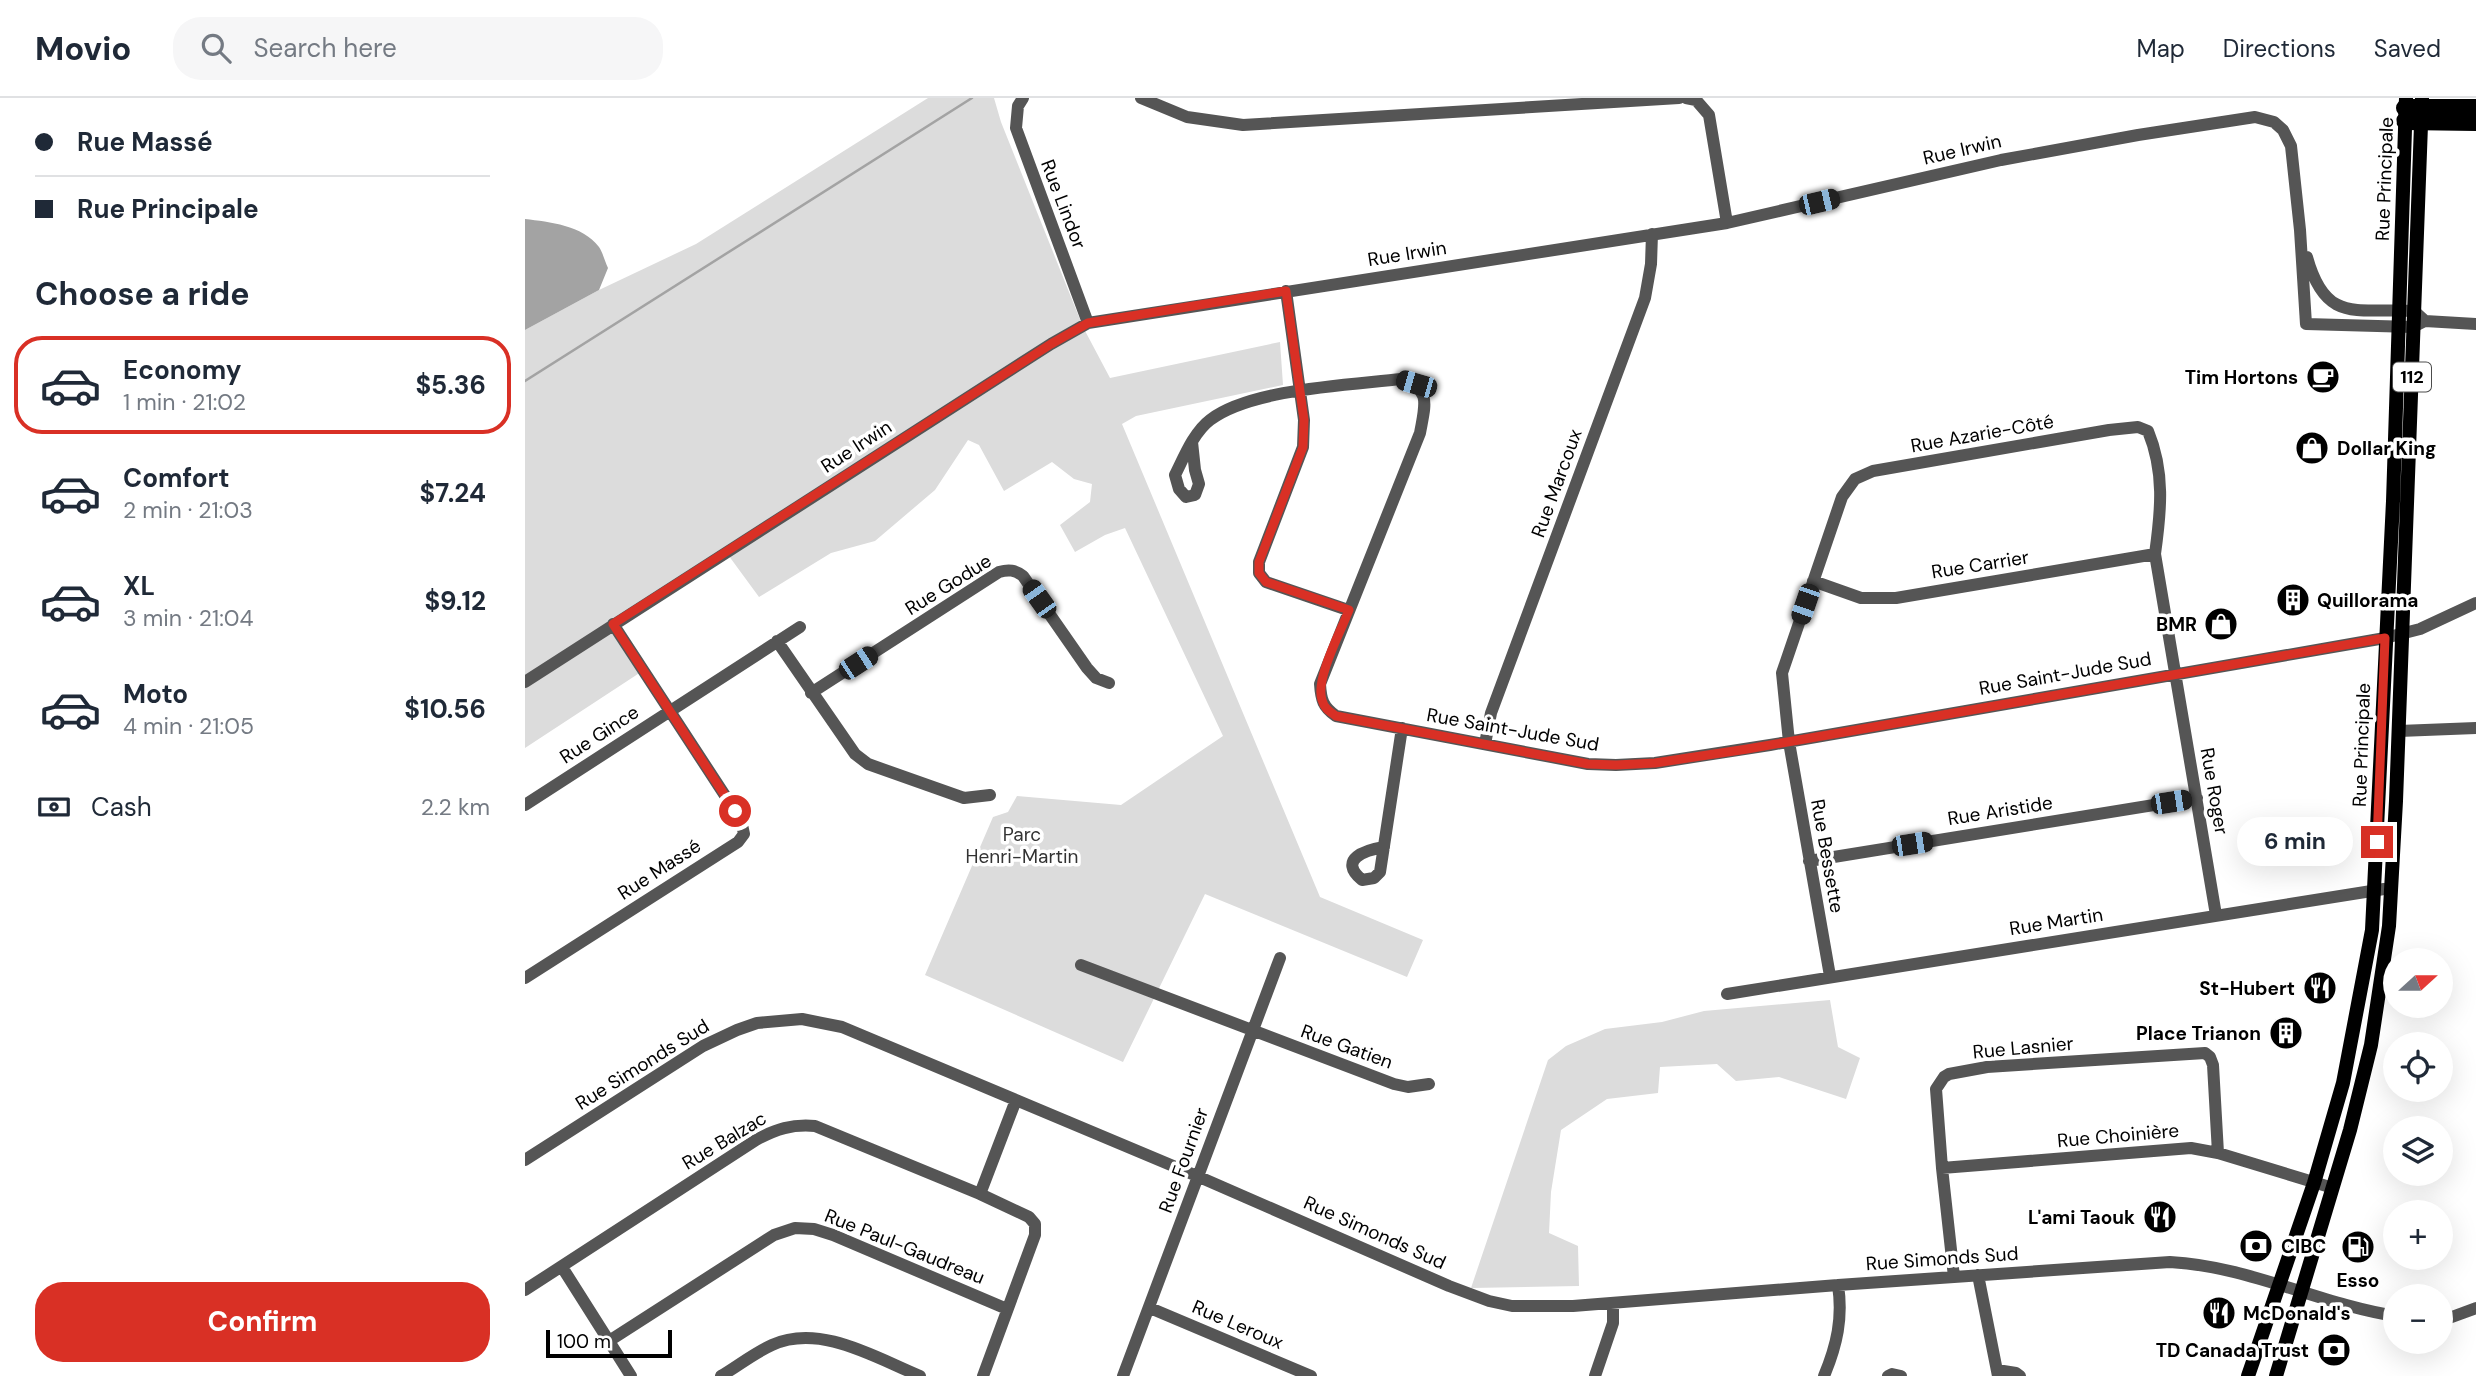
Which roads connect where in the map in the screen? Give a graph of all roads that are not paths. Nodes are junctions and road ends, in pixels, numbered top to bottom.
1 (1023, 98) edge
2 (1141, 98) edge
3 (1679, 98) edge
4 (1686, 98) edge
5 (2467, 98) edge
6 (2476, 101) edge
7 (2476, 108) edge
8 (2413, 109) edge
9 (2476, 122) edge
10 (1727, 223) junction
11 (2300, 230) junction
12 (1652, 234) junction
13 (1286, 291) junction
14 (2410, 319) junction
15 (1088, 323) junction
16 (2476, 324) edge
17 (1299, 391) junction
18 (1192, 442) dead end
19 (2155, 554) junction
20 (1813, 581) junction
21 (2476, 603) edge
22 (1349, 610) junction
23 (613, 624) junction
24 (800, 627) dead end
25 (2401, 634) junction
26 (2385, 638) junction
27 (778, 641) junction
28 (2176, 673) junction
29 (525, 682) edge
30 (1109, 683) dead end
31 (811, 693) junction
32 (670, 710) junction
33 (1402, 728) junction
34 (2476, 728) edge
35 (2399, 731) junction
36 (1789, 742) junction
37 (1485, 744) junction
38 (990, 794) dead end
39 (2197, 798) junction
40 (525, 805) edge
41 (1384, 847) dead end
42 (1809, 861) junction
43 (2391, 889) junction
44 (2374, 890) junction
45 (2216, 915) junction
46 (1280, 958) dead end
47 (1081, 965) dead end
48 (1830, 976) junction
49 (525, 978) edge
50 (1727, 994) dead end
51 (1252, 1031) junction
52 (1429, 1084) dead end
53 (1016, 1100) junction
54 (2218, 1153) junction
55 (525, 1160) edge
56 (1942, 1168) junction
57 (1197, 1176) junction
58 (2314, 1183) junction
59 (2333, 1188) junction
60 (981, 1194) junction
61 (562, 1266) junction
62 (1977, 1275) junction
63 (1954, 1277) junction
64 (1838, 1285) junction
65 (2278, 1286) junction
66 (525, 1290) edge
67 (2302, 1293) junction
68 (1613, 1303) junction
69 (1150, 1308) junction
70 (2476, 1308) edge
71 (1007, 1309) junction
72 (2383, 1315) edge
73 (2453, 1317) edge
74 (609, 1341) junction
75 (1997, 1373) edge
76 (631, 1376) edge
77 (722, 1376) edge
78 (920, 1376) edge
79 (983, 1376) edge
80 (1123, 1376) edge
81 (1311, 1376) edge
82 (1595, 1376) edge
83 (1824, 1376) edge
84 (1888, 1376) edge
85 (1901, 1376) edge
86 (2020, 1376) edge
87 (2248, 1376) edge
88 (2276, 1376) edge

1 - 15 street, Rue Lindor
2 - 3 street
4 - 10 street
5 - 6 highway
7 - 8 highway
8 - 9 highway
8 - 14 main road, Rue Principale / 112
10 - 11 street, Rue Irwin
10 - 12 street, Rue Irwin
11 - 14 street, Rue Irwin
11 - 14 street, Rue Irwin
12 - 13 street, Rue Irwin
12 - 37 street, Rue Marcoux
13 - 15 street, Rue Irwin
13 - 17 street
14 - 16 street
14 - 25 main road, Rue Principale / 112
14 - 26 main road, Rue Principale / 112
15 - 23 street, Rue Irwin
17 - 18 street, Rue Saint-Jude Sud
17 - 22 street
17 - 22 street, Rue Saint-Jude Sud
19 - 20 street, Rue Carrier
19 - 20 street, Rue Azarie-Côté
19 - 28 street, Rue Azarie-Côté
20 - 36 street, Rue Azarie-Côté
21 - 25 street, Rue Saint-Jude Sud
22 - 33 street, Rue Saint-Jude Sud
23 - 29 street, Rue Irwin
23 - 32 street, Rue Massé
24 - 27 street, Rue Gince
25 - 26 street, Rue Saint-Jude Sud
25 - 35 main road, Rue Principale / 112
26 - 28 street, Rue Saint-Jude Sud
26 - 44 main road, Rue Principale / 112
27 - 31 street
27 - 32 street, Rue Gince
28 - 36 street, Rue Saint-Jude Sud
28 - 39 street, Rue Roger
30 - 31 street, Rue Godue
31 - 38 street
32 - 40 street, Rue Gince
32 - 49 street, Rue Massé
33 - 37 street, Rue Saint-Jude Sud
33 - 41 street
34 - 35 street
35 - 43 main road, Rue Principale / 112
36 - 37 street, Rue Saint-Jude Sud
36 - 42 street, Rue Bessette
39 - 42 street, Rue Aristide
39 - 45 street, Rue Roger
42 - 48 street, Rue Bessette
43 - 44 street, Rue Martin
43 - 59 main road, Rue Principale / 112
44 - 45 street, Rue Martin
44 - 58 main road, Rue Principale / 112
45 - 48 street, Rue Martin
46 - 51 street, Rue Fournier
47 - 51 street, Rue Gatien
48 - 50 street, Rue Martin
51 - 52 street, Rue Gatien
51 - 57 street, Rue Fournier
53 - 55 street, Rue Simonds Sud
53 - 57 street, Rue Simonds Sud
53 - 60 street
54 - 56 street, Rue Choinière
54 - 56 street, Rue Lasnier
54 - 58 street, Rue Choinière
56 - 63 street, Rue Lasnier
57 - 68 street, Rue Simonds Sud
57 - 69 street, Rue Fournier
58 - 59 street, Rue Choinière
58 - 65 main road, Rue Principale / 112
59 - 67 main road, Rue Principale / 112
60 - 61 street, Rue Balzac
60 - 71 street, Rue Balzac
61 - 66 street, Rue Balzac
61 - 74 street
62 - 63 street, Rue Simonds Sud
62 - 65 street, Rue Simonds Sud
62 - 75 street
63 - 64 street, Rue Simonds Sud
64 - 68 street, Rue Simonds Sud
64 - 83 street
65 - 67 street, Rue Simonds Sud
65 - 87 main road, Rue Principale / 112
67 - 72 street, Rue Simonds Sud
67 - 88 main road, Rue Principale / 112
68 - 82 street
69 - 80 street, Rue Fournier
69 - 81 street, Rue Leroux
70 - 73 street
71 - 74 street, Rue Paul-Gaudreau
71 - 79 street
74 - 76 street
75 - 86 street
77 - 78 street
84 - 85 street

